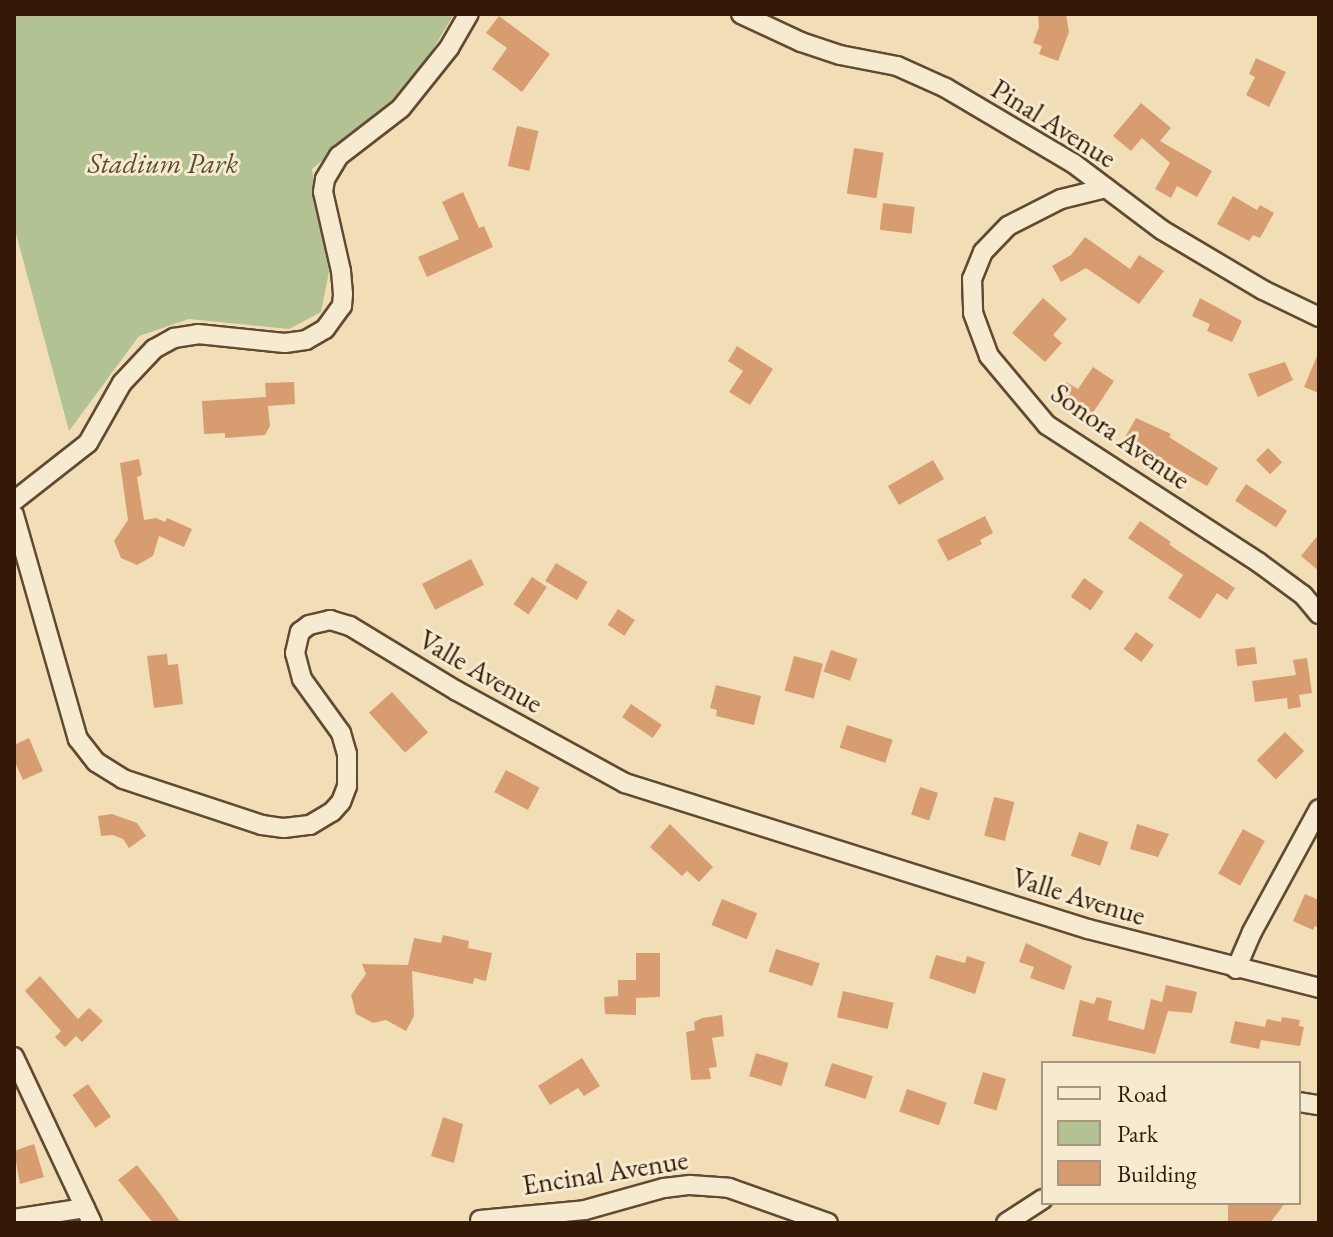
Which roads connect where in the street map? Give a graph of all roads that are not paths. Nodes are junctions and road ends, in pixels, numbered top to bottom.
1 (469, 14) edge
2 (741, 14) edge
3 (1106, 188) junction
4 (1319, 317) edge
5 (14, 501) edge
6 (14, 515) edge
7 (1319, 614) edge
8 (1319, 809) edge
9 (1236, 969) junction
10 (1319, 988) edge
11 (14, 1057) edge
12 (1041, 1200) edge
13 (89, 1216) edge
14 (14, 1219) edge
15 (480, 1220) dead end
16 (828, 1223) edge
17 (1006, 1223) edge

1 - 5 street
2 - 3 street, Pinal Avenue
3 - 4 street, Pinal Avenue
3 - 7 street, Sonora Avenue
6 - 9 street, Valle Avenue
8 - 9 street
9 - 10 street, Valle Avenue
11 - 13 street
12 - 17 street
13 - 14 street
15 - 16 street, Encinal Avenue

